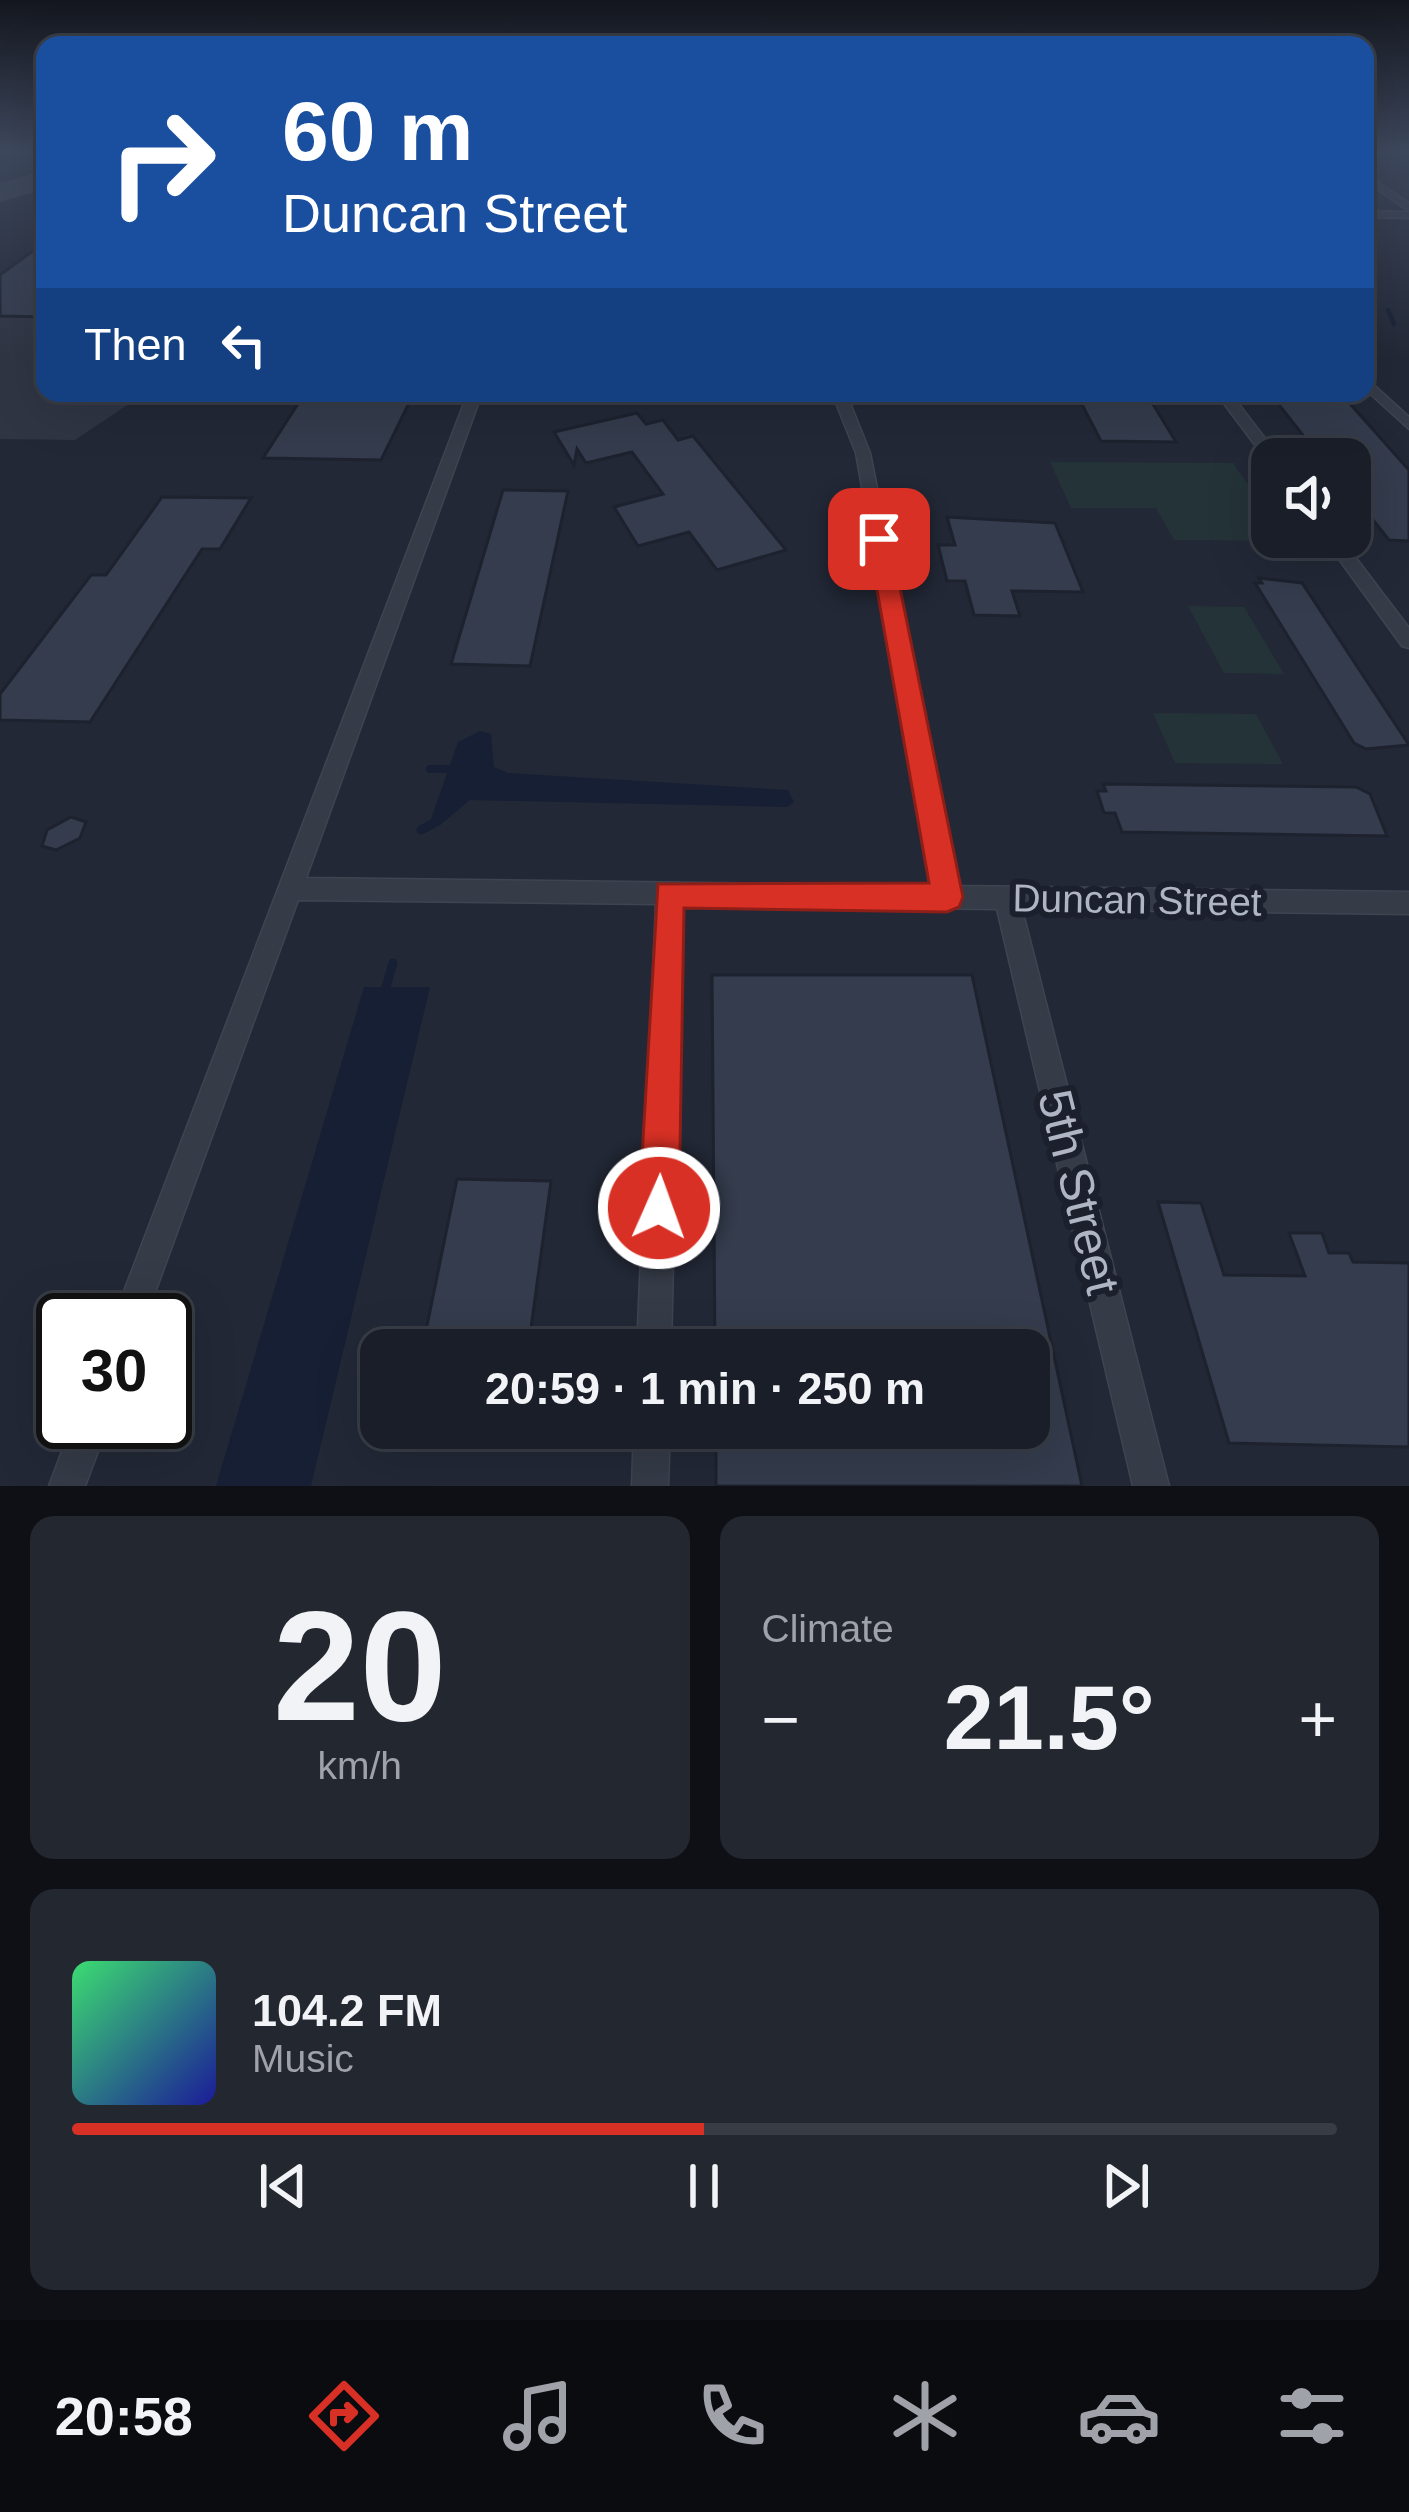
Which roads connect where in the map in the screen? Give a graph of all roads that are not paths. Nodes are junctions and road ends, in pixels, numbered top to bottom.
1 (1374, 390) edge
2 (473, 402) edge
3 (842, 402) edge
4 (1230, 402) edge
5 (1409, 425) edge
6 (1257, 438) edge
7 (1347, 558) edge
8 (1409, 641) edge
9 (290, 889) junction
10 (669, 894) junction
11 (947, 897) junction
12 (1007, 898) junction
13 (1409, 903) edge
14 (139, 1293) edge
15 (655, 1329) edge
16 (81, 1449) edge
17 (651, 1449) edge
18 (67, 1486) edge
19 (650, 1486) edge
20 (1151, 1486) edge

1 - 5 street
2 - 9 street
3 - 11 street
4 - 6 street
7 - 8 street
9 - 10 street, Duncan Street
9 - 14 street
10 - 11 street, Duncan Street
10 - 15 street
11 - 12 street, Duncan Street
12 - 13 street, Duncan Street
12 - 20 street, 5th Street
16 - 18 street
17 - 19 street

